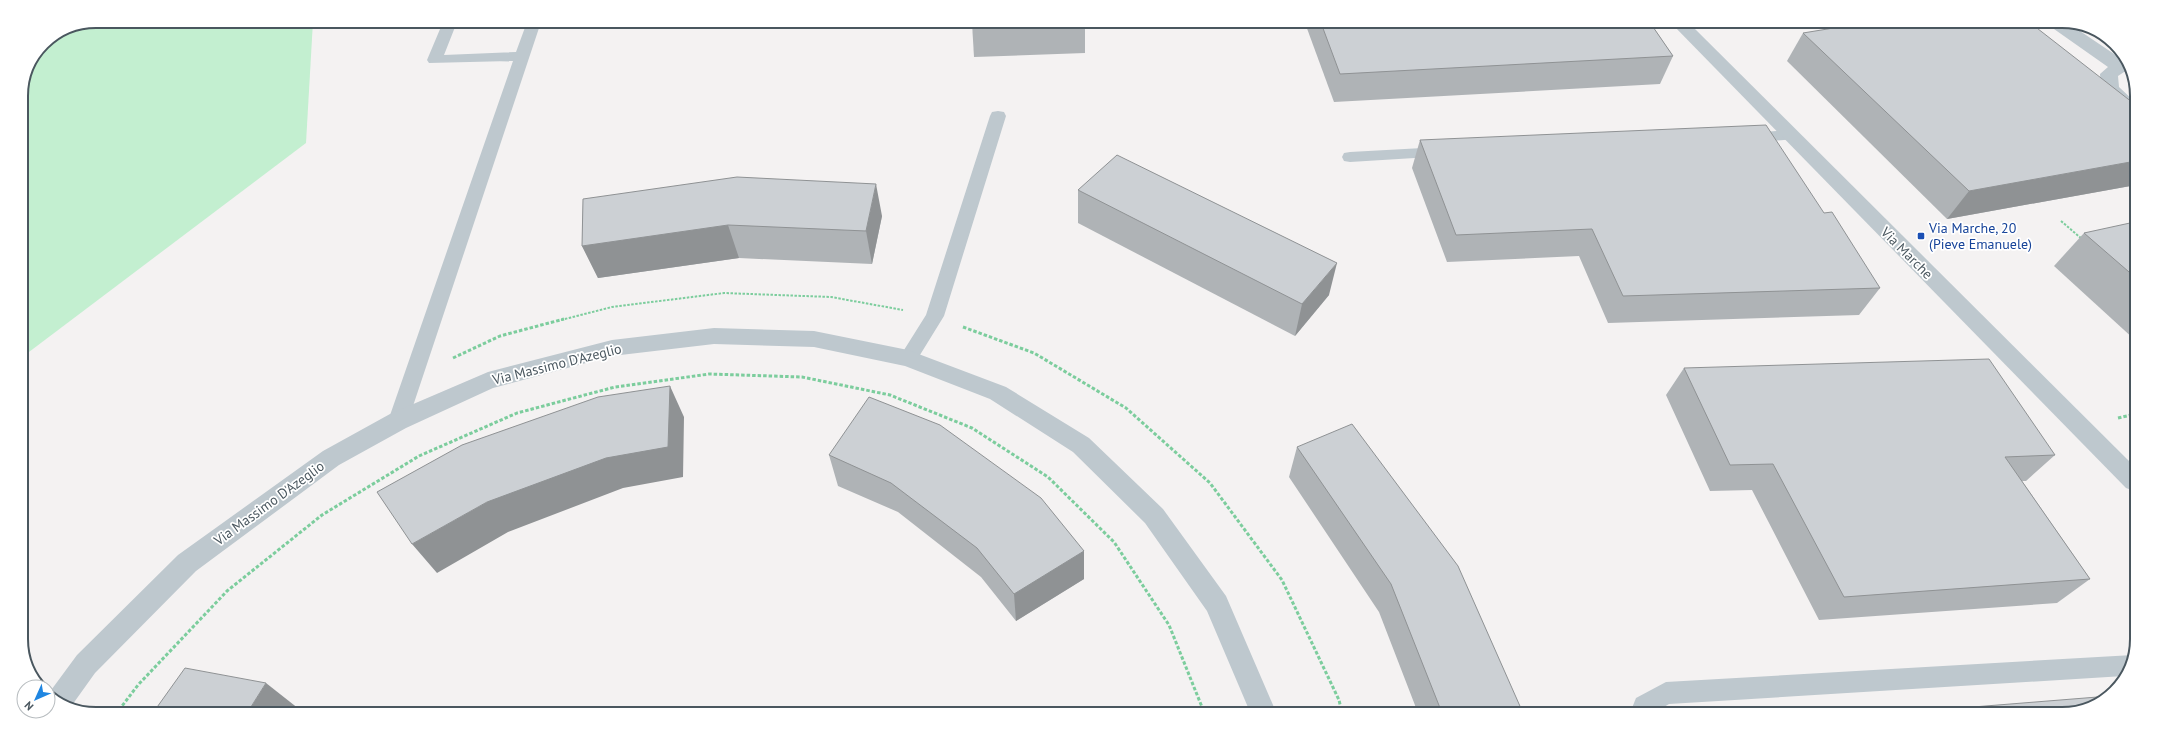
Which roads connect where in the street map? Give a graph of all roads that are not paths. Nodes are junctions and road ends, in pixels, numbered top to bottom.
1 (447, 28) edge
2 (532, 28) edge
3 (1684, 28) edge
4 (2065, 28) edge
5 (522, 56) junction
6 (2123, 66) edge
7 (2124, 67) edge
8 (2130, 108) edge
9 (998, 116) dead end
10 (1790, 135) junction
11 (1460, 151) edge
12 (1759, 156) edge
13 (1350, 157) dead end
14 (908, 358) junction
15 (398, 421) junction
16 (2130, 477) edge
17 (2124, 665) edge
18 (61, 698) edge
19 (1261, 707) edge
20 (1644, 707) edge

1 - 5 lane
2 - 5 lane
3 - 10 street, Via Marche
4 - 6 street
5 - 15 lane
7 - 8 street
9 - 14 lane
10 - 12 lane
10 - 16 street, Via Marche
11 - 13 lane
14 - 15 street, Via Massimo D'Azeglio
14 - 19 street, Via Massimo D'Azeglio
15 - 18 street, Via Massimo D'Azeglio
17 - 20 lane

